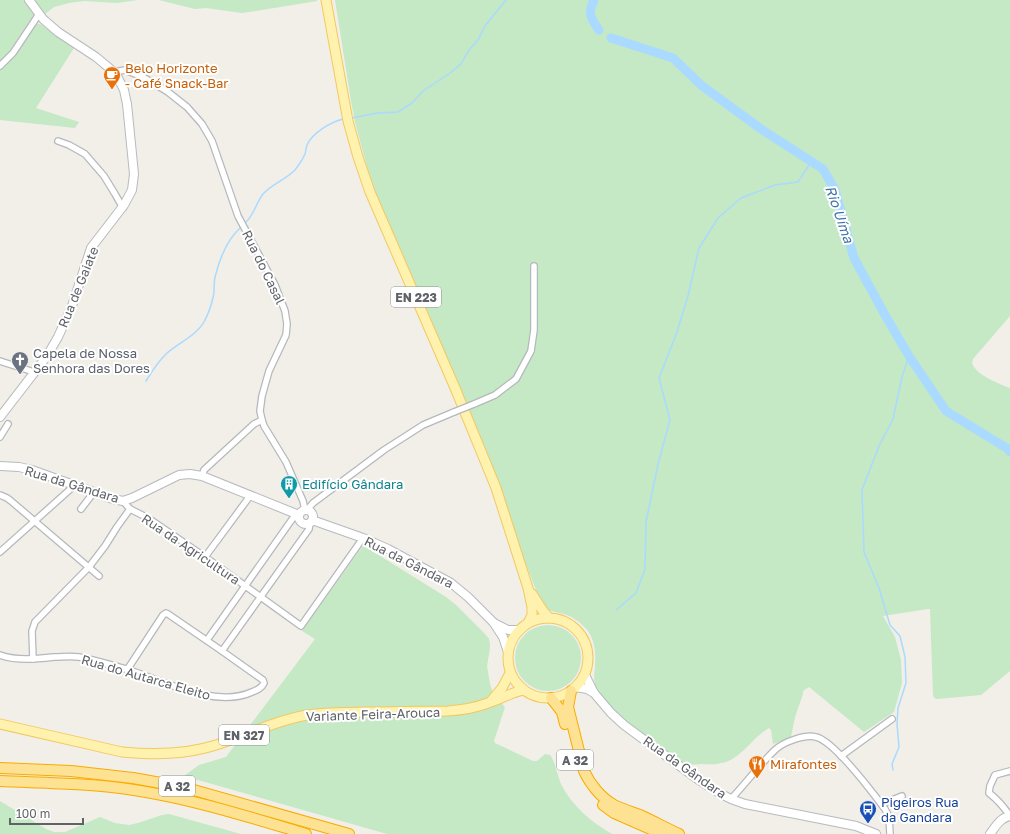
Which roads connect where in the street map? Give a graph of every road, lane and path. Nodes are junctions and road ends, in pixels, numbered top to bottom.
1 (30, 0) edge
2 (326, 0) edge
3 (39, 14) junction
4 (0, 66) edge
5 (114, 72) junction
6 (58, 141) dead end
7 (122, 208) junction
8 (534, 266) dead end
9 (0, 360) edge
10 (34, 372) junction
11 (0, 417) edge
12 (262, 420) junction
13 (8, 424) dead end
14 (0, 437) edge
15 (0, 466) edge
16 (202, 476) junction
17 (75, 485) junction
18 (94, 492) junction
19 (0, 495) edge
20 (250, 496) junction
21 (123, 501) junction
22 (81, 509) dead end
23 (130, 510) junction
24 (302, 513) junction
25 (311, 521) junction
26 (34, 522) junction
27 (363, 538) junction
28 (0, 552) edge
29 (205, 557) junction
30 (89, 567) junction
31 (99, 576) dead end
32 (245, 586) junction
33 (528, 588) junction
34 (261, 597) junction
35 (549, 618) junction
36 (494, 623) junction
37 (528, 623) junction
38 (520, 630) junction
39 (206, 640) junction
40 (222, 650) junction
41 (508, 652) junction
42 (0, 655) edge
43 (33, 659) junction
44 (127, 670) junction
45 (510, 673) junction
46 (585, 675) junction
47 (574, 689) junction
48 (524, 690) junction
49 (594, 693) junction
50 (551, 698) junction
51 (490, 703) junction
52 (892, 719) dead end
53 (0, 724) edge
54 (841, 756) junction
55 (0, 768) edge
56 (1010, 771) edge
57 (0, 781) edge
58 (902, 796) dead end
59 (731, 799) junction
60 (882, 804) junction
61 (1010, 816) edge
62 (637, 819) junction
63 (859, 831) edge
64 (306, 834) edge
65 (348, 834) edge
66 (654, 834) edge
67 (662, 834) edge
68 (670, 834) edge
69 (679, 834) edge
70 (687, 834) edge
71 (876, 834) edge
72 (890, 834) edge
73 (990, 834) edge

1 - 3 main road, Rua de Gaiate
2 - 33 main road, EN 223
3 - 4 street
3 - 5 main road, Rua de Gaiate
5 - 7 main road, Rua de Gaiate
5 - 12 street, Rua do Casal
6 - 7 street
7 - 10 main road, Rua de Gaiate
8 - 24 street, bridge
9 - 10 street
10 - 11 main road, Rua de Gaiate
12 - 16 street
12 - 24 street, Rua do Casal
13 - 14 street
15 - 17 main road, Rua da Gândara
16 - 20 main road, Rua da Gândara
16 - 21 main road, Rua da Gândara
17 - 18 main road, Rua da Gândara
17 - 26 street
18 - 21 main road, Rua da Gândara
18 - 22 street
19 - 26 street
20 - 24 main road, Rua da Gândara
20 - 29 street
21 - 23 street, Rua da Agricultura
23 - 29 street, Rua da Agricultura
23 - 30 street
24 - 25 main road
24 - 25 main road, Rua da Gândara
24 - 32 street
25 - 27 main road, Rua da Gândara
25 - 34 street
26 - 28 street
26 - 30 street
27 - 34 street, Rua da Agricultura
27 - 36 main road, Rua da Gândara
29 - 32 street, Rua da Agricultura
30 - 31 street
30 - 43 street
32 - 34 street, Rua da Agricultura
32 - 39 street
33 - 35 main road, EN 223
33 - 37 main road, EN 223
34 - 40 street
35 - 37 main road
35 - 46 main road
36 - 38 main road, Rua da Gândara
36 - 41 main road, Rua da Gândara
37 - 38 main road
38 - 41 main road
39 - 40 street
39 - 44 street
40 - 44 street, Rua do Autarca Eleito
41 - 45 main road
42 - 43 street, Rua do Autarca Eleito
43 - 44 street, Rua do Autarca Eleito
45 - 48 main road
45 - 51 main road
46 - 47 main road
46 - 49 main road, Rua da Gândara
47 - 49 main road
47 - 50 main road
47 - 62 highway, A 32
48 - 50 main road
48 - 51 main road, Variante Feira-Arouca / EN 327
49 - 59 main road, Rua da Gândara
50 - 62 highway, A 32
51 - 53 main road, Variante Feira-Arouca / EN 327
52 - 54 street
54 - 59 street
54 - 60 street
55 - 65 highway, A 32
56 - 61 street
57 - 64 highway, A 32
58 - 60 street
59 - 63 main road, Rua da Gândara
60 - 72 street
61 - 73 main road
62 - 66 highway, A 32
62 - 67 highway, A 32
62 - 68 highway, A 32
62 - 69 highway, A 32
62 - 70 highway, A 32
63 - 71 main road, Rua da Gândara

